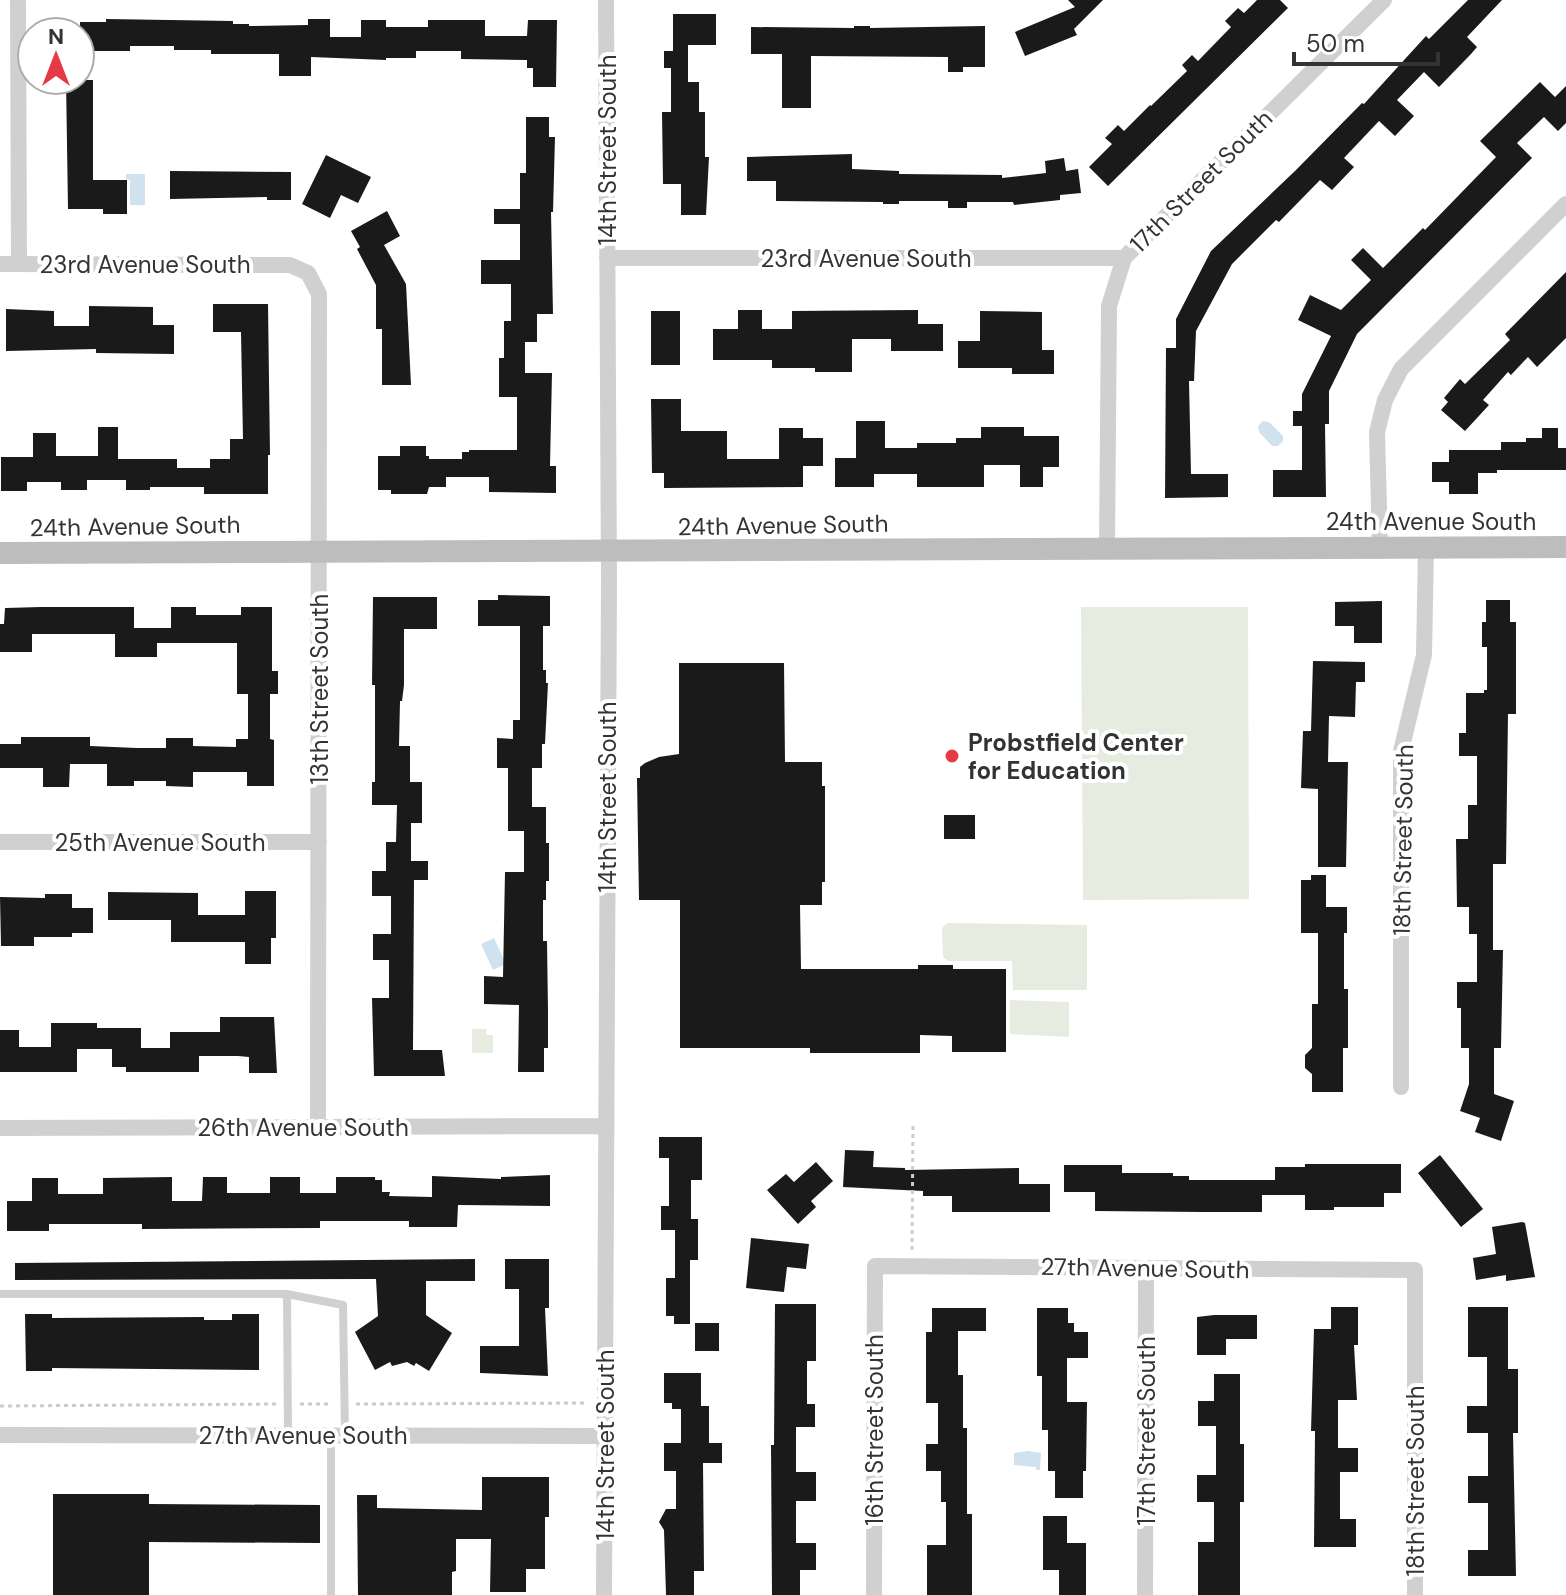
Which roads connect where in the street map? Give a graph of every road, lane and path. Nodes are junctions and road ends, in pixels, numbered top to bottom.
1 (18, 0) edge
2 (606, 0) edge
3 (1384, 0) edge
4 (1566, 204) edge
5 (607, 258) junction
6 (1124, 258) junction
7 (0, 264) edge
8 (19, 264) junction
9 (290, 265) joint
10 (1380, 547) junction
11 (1426, 547) junction
12 (1566, 547) edge
13 (1107, 548) junction
14 (319, 550) junction
15 (609, 552) junction
16 (0, 553) edge
17 (0, 842) edge
18 (319, 842) junction
19 (1401, 1087) dead end
20 (913, 1122) dead end
21 (606, 1126) junction
22 (318, 1127) junction
23 (0, 1128) edge
24 (875, 1266) joint
25 (912, 1266) junction
26 (1146, 1268) junction
27 (1415, 1270) joint
28 (0, 1294) edge
29 (287, 1294) junction
30 (0, 1435) edge
31 (288, 1435) junction
32 (338, 1435) junction
33 (605, 1436) junction
34 (331, 1595) edge
35 (604, 1595) edge
36 (874, 1595) edge
37 (1145, 1595) edge
38 (1415, 1595) edge

1 - 8 street
2 - 5 street, 14th Street South
3 - 6 street, 17th Street South
4 - 10 street
5 - 6 street, 23rd Avenue South
5 - 15 street, 14th Street South
6 - 13 street, 17th Street South
7 - 8 street, 23rd Avenue South
8 - 9 street, 23rd Avenue South
9 - 14 street, 13th Street South
10 - 11 street, 24th Avenue South
10 - 13 street, 24th Avenue South
11 - 12 street, 24th Avenue South
11 - 19 street, 18th Street South
13 - 15 street, 24th Avenue South
14 - 15 street, 24th Avenue South
14 - 16 street, 24th Avenue South
14 - 18 street, 13th Street South
15 - 21 street, 14th Street South
17 - 18 street, 25th Avenue South
18 - 22 street, 13th Street South
20 - 25 path
21 - 22 street, 26th Avenue South
21 - 33 street, 14th Street South
22 - 23 street, 26th Avenue South
24 - 25 street, 27th Avenue South
24 - 36 street, 16th Street South
25 - 26 street, 27th Avenue South
26 - 27 street, 27th Avenue South
26 - 37 street, 17th Street South
27 - 38 street, 18th Street South
28 - 29 lane
29 - 31 lane
29 - 32 lane
30 - 31 street, 27th Avenue South
31 - 32 street, 27th Avenue South
32 - 33 street, 27th Avenue South
32 - 34 lane
33 - 35 street, 14th Street South

